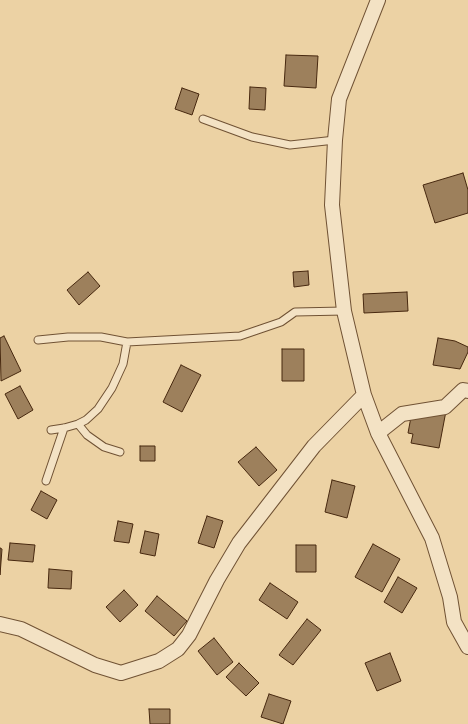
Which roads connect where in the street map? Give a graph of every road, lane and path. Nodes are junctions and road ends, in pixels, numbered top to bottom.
1 (378, 0) edge
2 (203, 119) dead end
3 (335, 140) junction
4 (344, 311) junction
5 (38, 340) dead end
6 (127, 342) junction
7 (468, 391) edge
8 (364, 395) junction
9 (78, 424) junction
10 (64, 428) junction
11 (51, 430) dead end
12 (378, 434) junction
13 (120, 452) dead end
14 (46, 481) dead end
15 (0, 624) edge
16 (468, 646) edge

1 - 3 street
2 - 3 lane
3 - 4 street
4 - 6 lane
4 - 8 street
5 - 6 lane
6 - 9 lane
7 - 12 street
8 - 12 street
8 - 15 street
9 - 10 lane
9 - 13 lane
10 - 11 lane
10 - 14 lane
12 - 16 street

